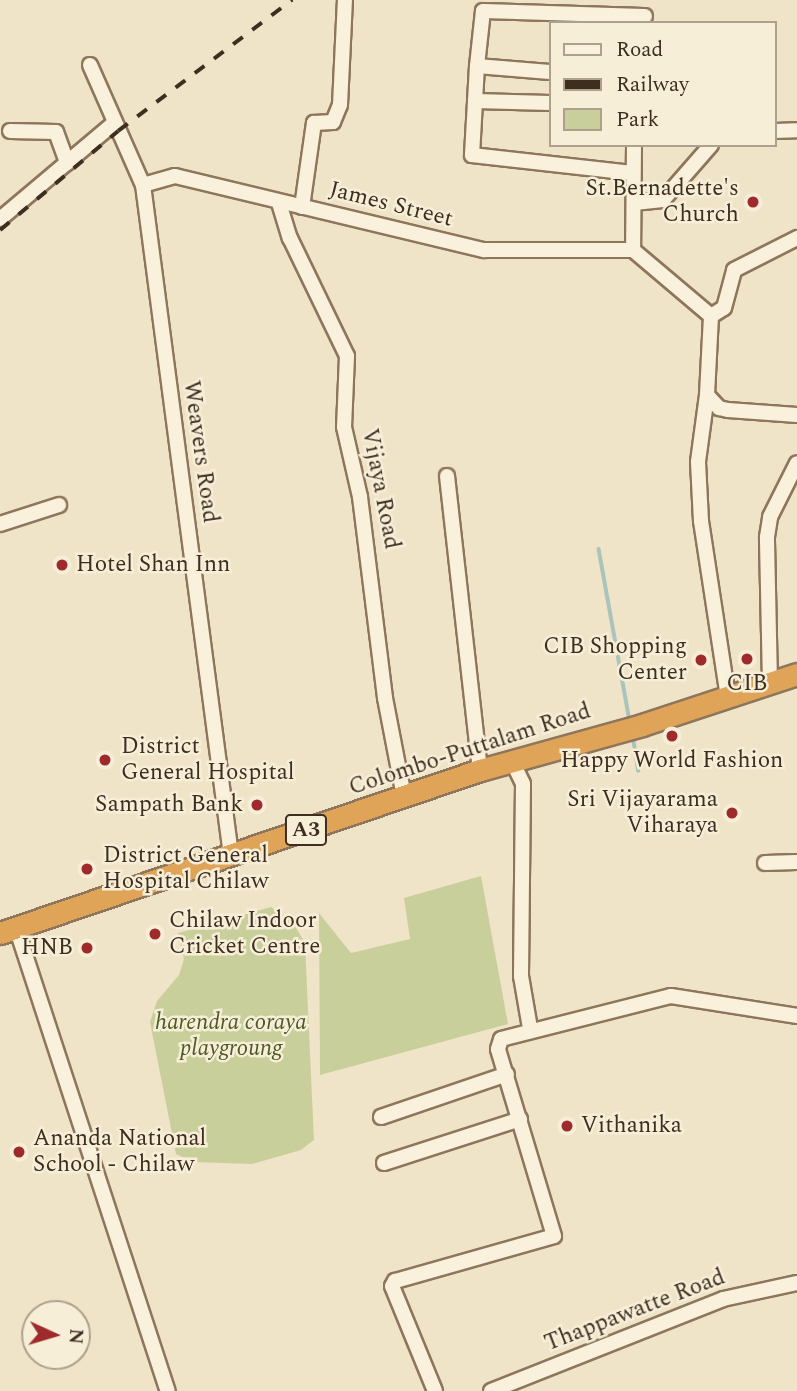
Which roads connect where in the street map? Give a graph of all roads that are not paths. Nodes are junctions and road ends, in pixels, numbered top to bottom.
1 (345, 0) edge
2 (647, 0) edge
3 (645, 19) edge
4 (90, 65) dead end
5 (477, 66) junction
6 (548, 72) edge
7 (475, 101) junction
8 (548, 103) edge
9 (114, 123) junction
10 (797, 130) edge
11 (10, 131) dead end
12 (776, 131) edge
13 (634, 147) edge
14 (709, 147) edge
15 (67, 163) junction
16 (632, 173) junction
17 (143, 185) junction
18 (279, 203) junction
19 (634, 203) junction
20 (302, 207) junction
21 (0, 219) edge
22 (797, 238) edge
23 (633, 250) junction
24 (711, 316) junction
25 (707, 395) junction
26 (797, 415) edge
27 (797, 463) edge
28 (447, 476) dead end
29 (59, 505) dead end
30 (0, 524) edge
31 (797, 674) edge
32 (770, 684) junction
33 (728, 698) junction
34 (512, 761) junction
35 (480, 770) junction
36 (404, 797) junction
37 (231, 855) junction
38 (797, 862) edge
39 (765, 863) dead end
40 (8, 930) edge
41 (797, 1016) edge
42 (530, 1028) junction
43 (507, 1074) junction
44 (381, 1117) dead end
45 (520, 1119) junction
46 (384, 1163) dead end
47 (797, 1283) edge
48 (168, 1391) edge
49 (435, 1391) edge
50 (491, 1391) edge

1 - 20 street
2 - 3 street
3 - 5 street
4 - 9 street, Weavers Road
5 - 6 street
5 - 7 street
7 - 8 street
7 - 16 street
9 - 15 street
9 - 17 street, Weavers Road
10 - 12 street
11 - 15 street
13 - 16 street
14 - 19 street
15 - 21 street
16 - 19 street
17 - 18 street, James Street
17 - 37 street, Weavers Road
18 - 20 street, James Street
18 - 36 street, Vijaya Road
19 - 23 street
20 - 23 street, James Street
22 - 24 street
23 - 24 street
24 - 25 street
25 - 26 street
25 - 33 street
27 - 32 street
28 - 35 street
29 - 30 street
31 - 32 highway, Colombo-Puttalam Road / A3
32 - 33 highway, Colombo-Puttalam Road / A3
33 - 34 highway, Colombo-Puttalam Road / A3
34 - 35 highway, Colombo-Puttalam Road / A3
34 - 42 street
35 - 36 highway, Colombo-Puttalam Road / A3
36 - 37 highway, Colombo-Puttalam Road / A3
37 - 40 highway, Colombo-Puttalam Road / A3
38 - 39 street
40 - 48 street
41 - 42 street
42 - 43 street
43 - 44 street
43 - 45 street
45 - 46 street
45 - 49 street
47 - 50 street, Thappawatte Road

